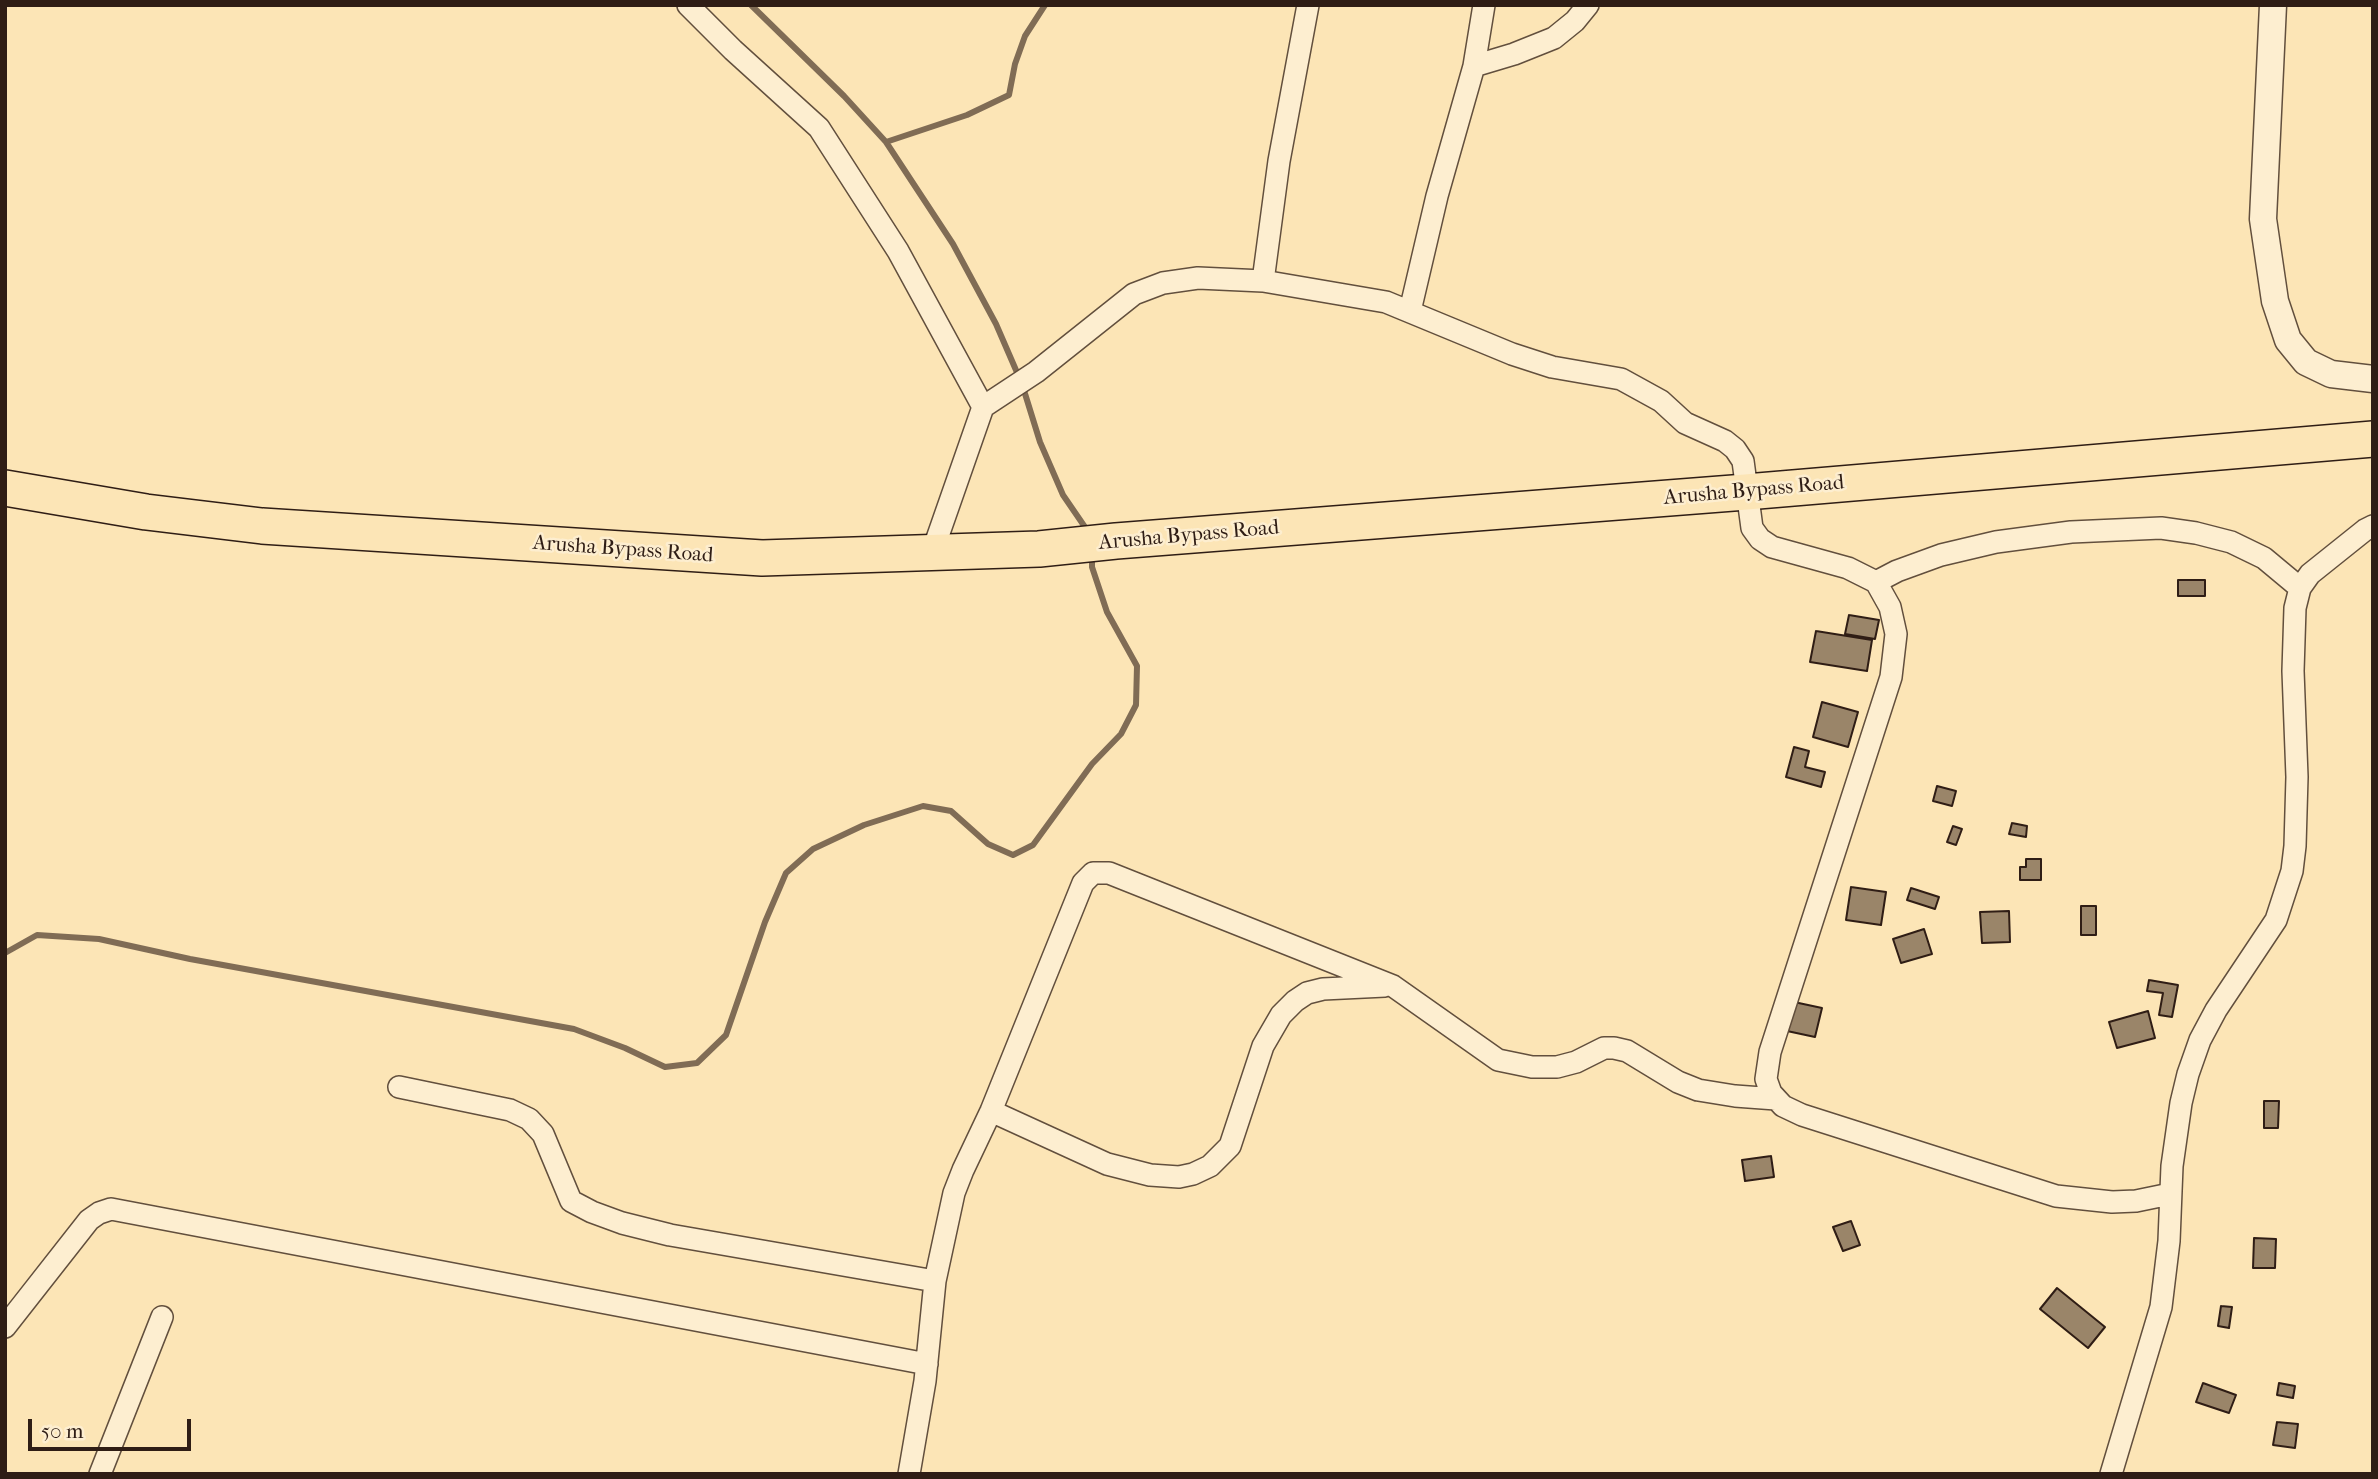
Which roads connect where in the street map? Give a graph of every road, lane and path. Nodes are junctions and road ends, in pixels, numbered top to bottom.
1 (688, 5) edge
2 (1308, 5) edge
3 (1484, 5) edge
4 (1588, 5) edge
5 (2273, 5) edge
6 (1474, 66) junction
7 (1263, 281) junction
8 (1410, 311) junction
9 (2373, 379) edge
10 (983, 407) junction
11 (2373, 439) edge
12 (5, 488) edge
13 (1746, 492) junction
14 (2373, 526) edge
15 (932, 553) junction
16 (1876, 582) junction
17 (2300, 588) junction
18 (1393, 986) junction
19 (399, 1087) dead end
20 (1776, 1099) junction
21 (991, 1111) junction
22 (2170, 1194) junction
23 (935, 1281) junction
24 (162, 1317) dead end
25 (5, 1327) edge
26 (927, 1364) junction
27 (100, 1474) edge
28 (909, 1474) edge
29 (2110, 1474) edge

1 - 10 street
2 - 7 street
3 - 6 street
4 - 6 street
5 - 9 street
6 - 8 street
7 - 8 street
7 - 10 street
8 - 13 street
10 - 15 street
11 - 13 main road, Arusha Bypass Road
12 - 15 main road, Arusha Bypass Road
13 - 15 main road, Arusha Bypass Road
13 - 16 street
14 - 17 street
16 - 17 street
16 - 20 street
17 - 22 street
18 - 20 street
18 - 21 street
18 - 21 street
19 - 23 street
20 - 22 street
21 - 23 street
22 - 29 street
23 - 26 street
24 - 27 street
25 - 26 street
26 - 28 street

